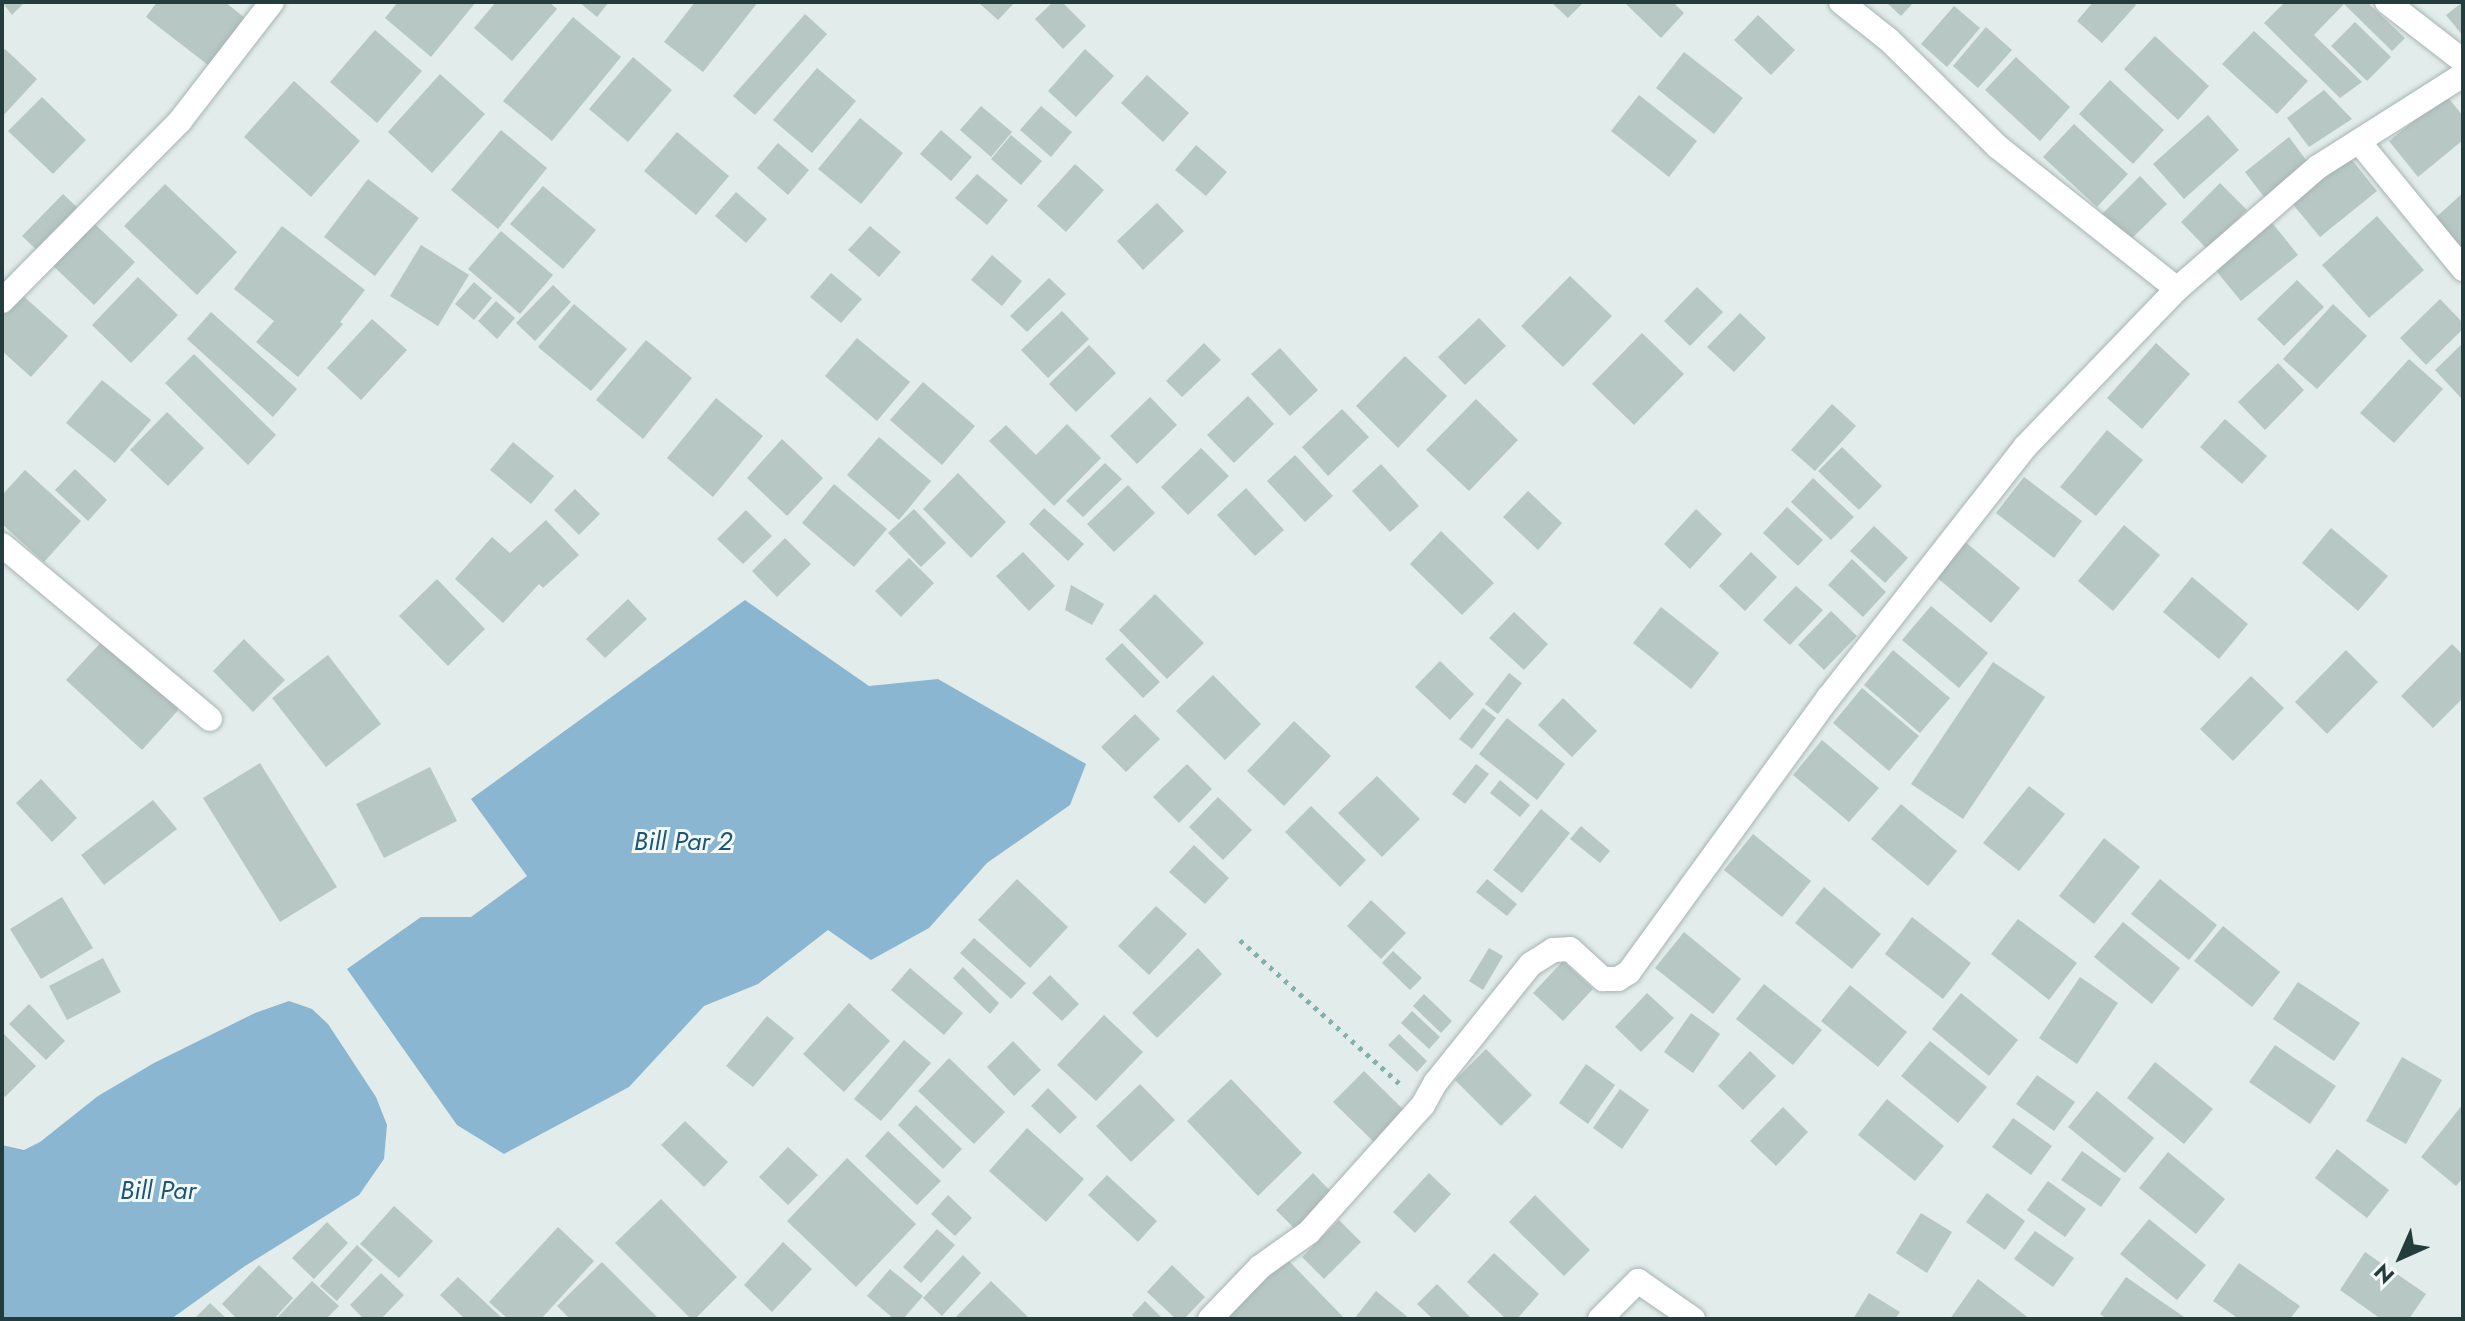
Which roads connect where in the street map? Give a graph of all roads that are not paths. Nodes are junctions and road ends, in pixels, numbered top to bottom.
1 (272, 2) edge
2 (1841, 2) edge
3 (2387, 2) edge
4 (2463, 61) edge
5 (2463, 75) edge
6 (2360, 143) junction
7 (2463, 269) edge
8 (2177, 289) junction
9 (2, 301) edge
10 (2, 545) edge
11 (210, 719) dead end
12 (1210, 1319) edge
13 (1600, 1319) edge
14 (1693, 1319) edge

1 - 9 street
2 - 8 street
3 - 4 street
5 - 6 street
6 - 7 street
6 - 8 street
8 - 12 street
10 - 11 street
13 - 14 street

